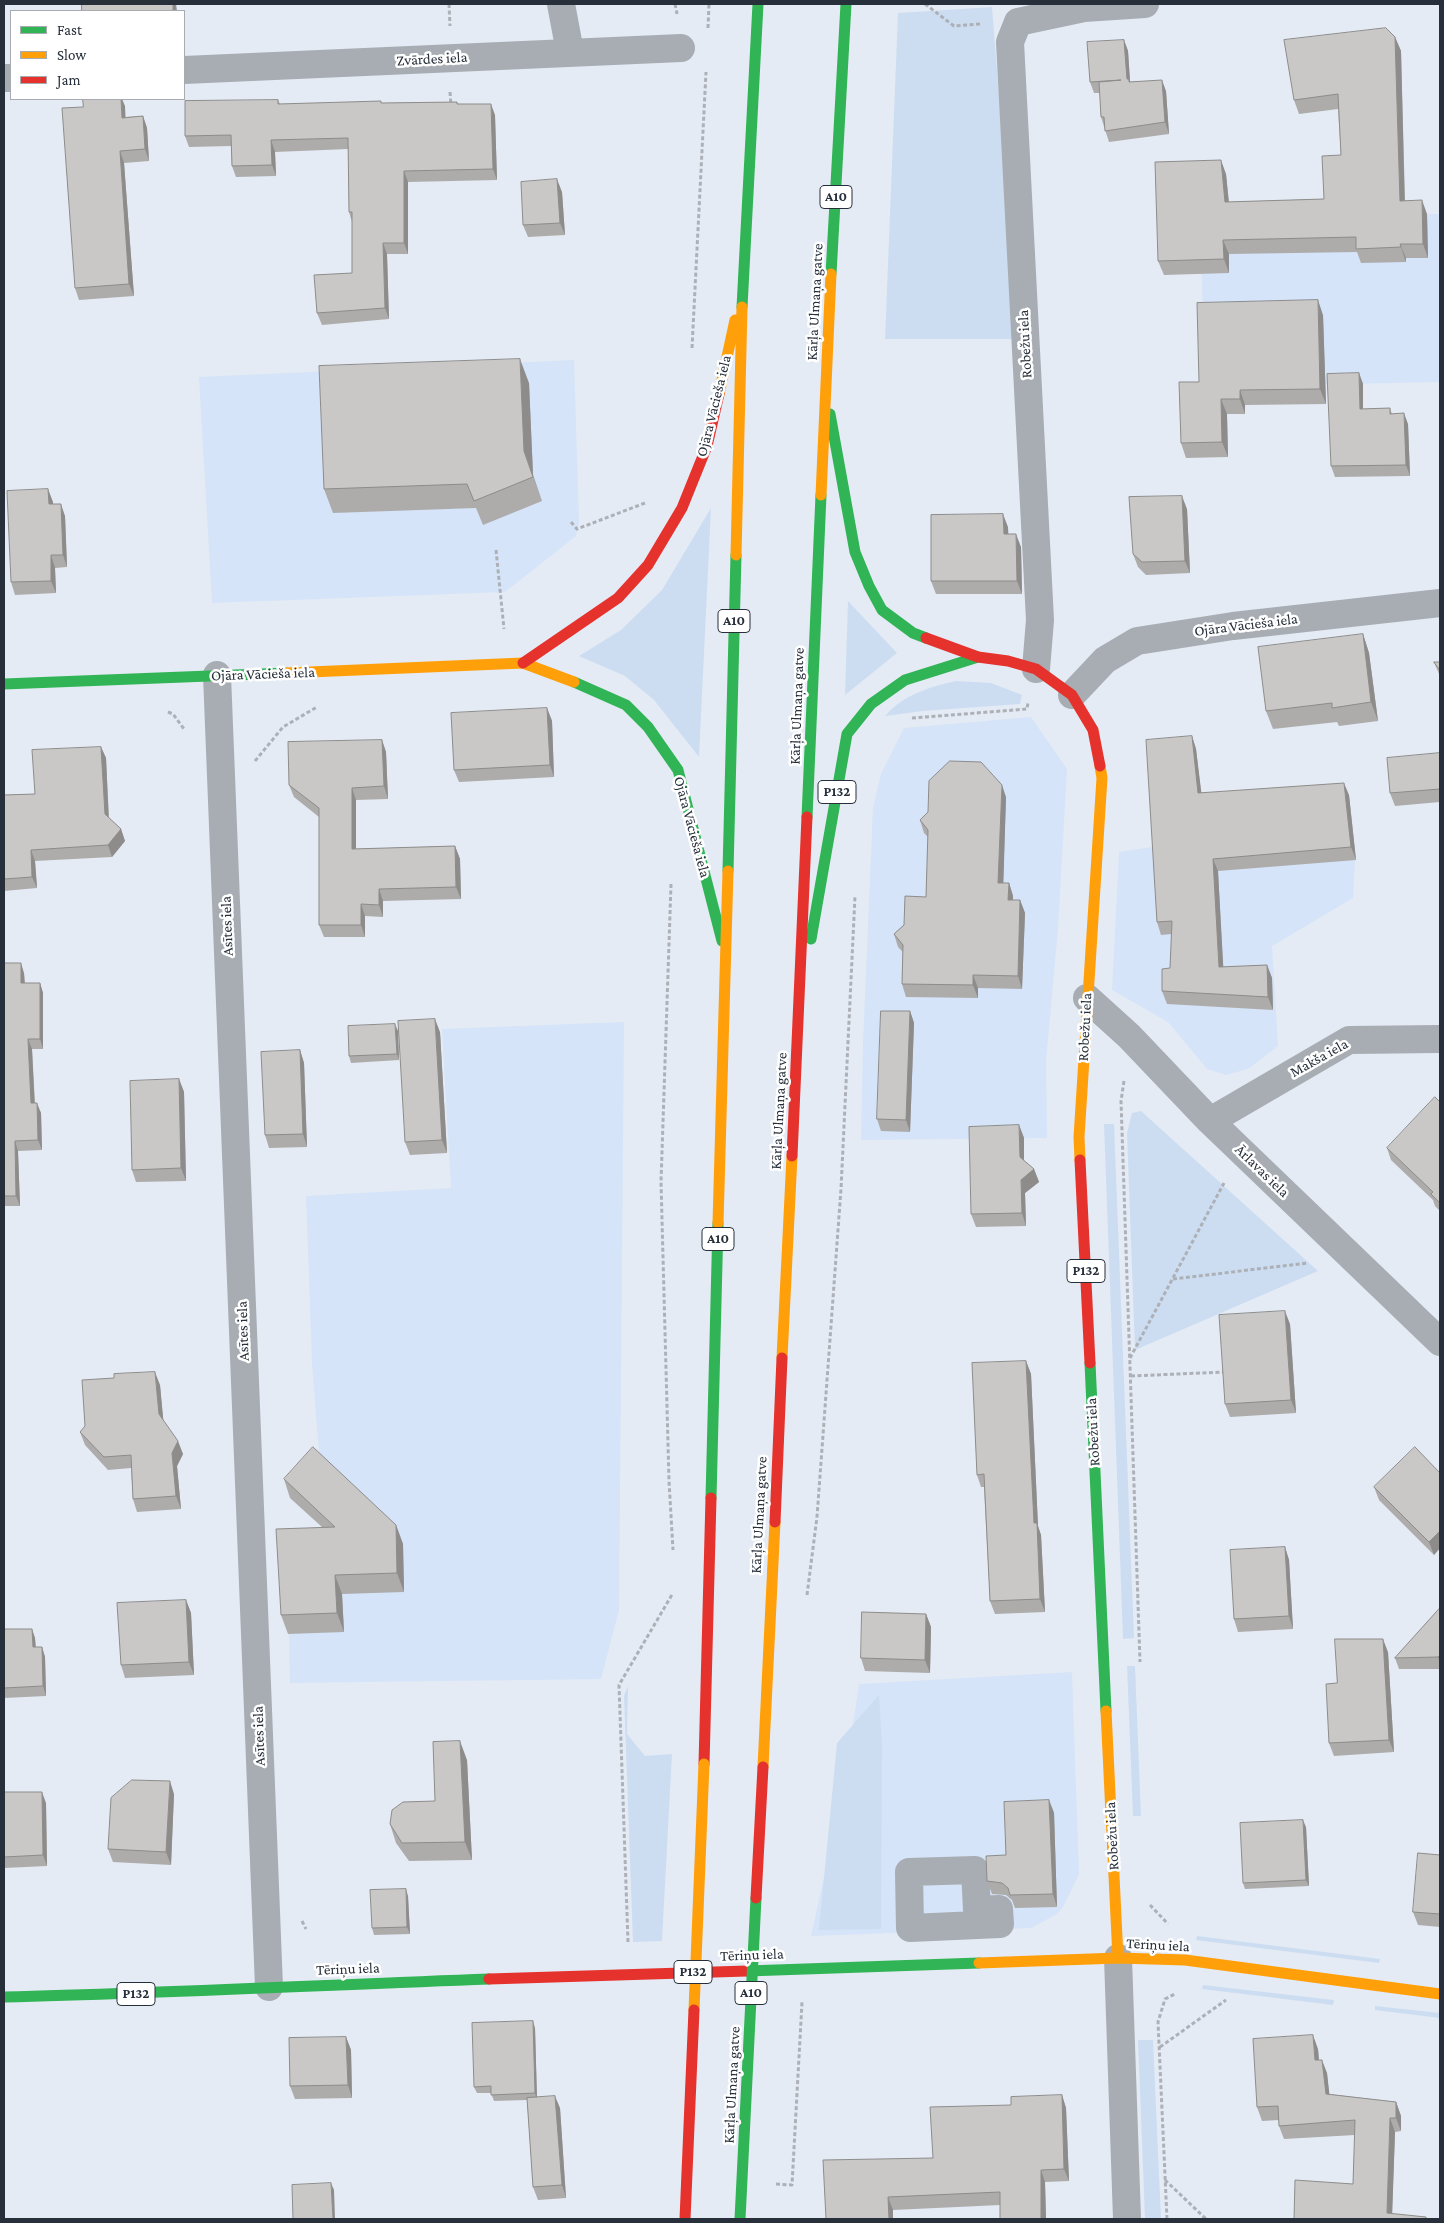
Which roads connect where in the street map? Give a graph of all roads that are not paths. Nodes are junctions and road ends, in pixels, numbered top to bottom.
1 (561, 4) edge
2 (758, 4) edge
3 (846, 4) edge
4 (1145, 4) edge
5 (681, 48) dead end
6 (570, 52) junction
7 (185, 70) edge
8 (743, 287) junction
9 (825, 391) junction
10 (1440, 604) edge
11 (978, 657) junction
12 (523, 663) junction
13 (1036, 669) junction
14 (217, 676) junction
15 (4, 684) edge
16 (1072, 695) junction
17 (726, 956) junction
18 (1087, 998) junction
19 (799, 1005) junction
20 (1440, 1039) edge
21 (1210, 1121) junction
22 (1440, 1342) edge
23 (1118, 1958) junction
24 (269, 1987) junction
25 (1440, 1994) edge
26 (4, 1997) edge
27 (685, 2219) edge
28 (740, 2219) edge
29 (1126, 2219) edge

1 - 6 street
2 - 8 main road, A10
3 - 9 main road, Kārļa Ulmaņa gatve / A10
4 - 13 street, Robežu iela
5 - 6 street, Zvārdes iela
6 - 7 street, Zvārdes iela
8 - 12 main road, Ojāra Vācieša iela
8 - 17 main road, A10
9 - 11 main road, Robežu iela / P132
9 - 19 main road, Kārļa Ulmaņa gatve / A10
10 - 16 street, Ojāra Vācieša iela
11 - 13 main road, Robežu iela / P132
11 - 19 main road, Robežu iela / P132
12 - 14 main road, Ojāra Vācieša iela
12 - 17 main road, Ojāra Vācieša iela
13 - 16 main road, Robežu iela / P132
14 - 15 main road, Ojāra Vācieša iela
14 - 24 street, Asītes iela
16 - 18 main road, Robežu iela / P132
17 - 27 main road, A10, bridge
18 - 21 street, Ārlavas iela
18 - 23 main road, Robežu iela / P132
19 - 28 main road, Kārļa Ulmaņa gatve / A10, bridge
20 - 21 street, Makša iela
21 - 22 street, Ārlavas iela
23 - 24 main road, Tēriņu iela / P132
23 - 25 main road, Tēriņu iela
23 - 29 street, Robežu iela
24 - 26 main road, Tēriņu iela / P132

